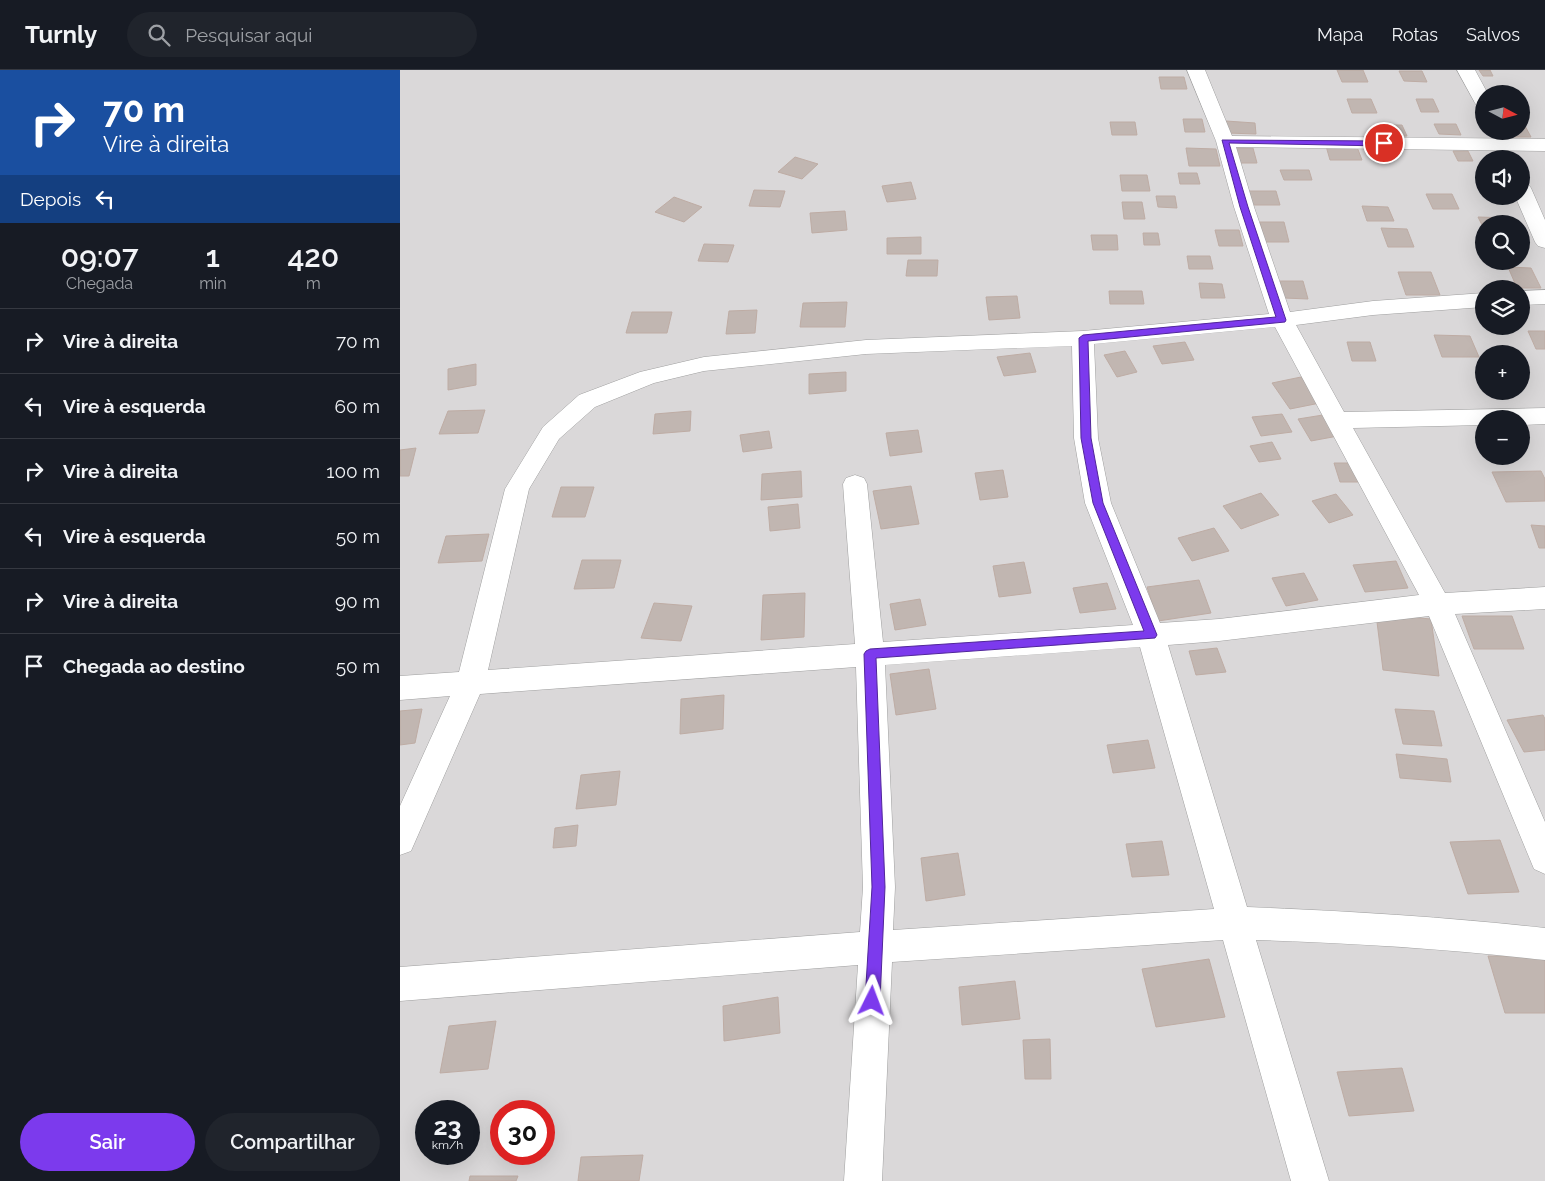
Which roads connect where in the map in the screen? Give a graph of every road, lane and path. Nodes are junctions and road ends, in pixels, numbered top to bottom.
1 (1466, 70) edge
2 (1202, 71) edge
3 (1475, 86) edge
4 (1225, 141) junction
5 (1503, 145) edge
6 (1545, 145) edge
7 (1529, 205) edge
8 (1545, 242) edge
9 (1545, 296) edge
10 (1530, 297) edge
11 (1475, 301) edge
12 (1282, 320) junction
13 (1083, 338) junction
14 (1545, 416) edge
15 (1336, 420) junction
16 (855, 484) dead end
17 (1545, 598) edge
18 (1438, 605) junction
19 (1151, 635) junction
20 (870, 654) junction
21 (471, 682) junction
22 (400, 688) edge
23 (400, 841) edge
24 (1545, 859) edge
25 (1236, 923) junction
26 (1545, 944) edge
27 (876, 947) junction
28 (400, 984) edge
29 (863, 1181) edge
30 (1310, 1181) edge

1 - 3 street
2 - 4 street
4 - 5 street
4 - 12 street
5 - 6 street
7 - 8 street
9 - 10 street
11 - 12 street
12 - 13 street
12 - 15 street
13 - 19 street
13 - 21 street
14 - 15 street
15 - 18 street
16 - 20 street
17 - 18 street
18 - 19 street
18 - 24 street
19 - 20 street
19 - 25 street
20 - 21 street
20 - 27 street
21 - 22 street
21 - 23 street
25 - 26 street
25 - 27 street
25 - 30 street
27 - 28 street
27 - 29 street

